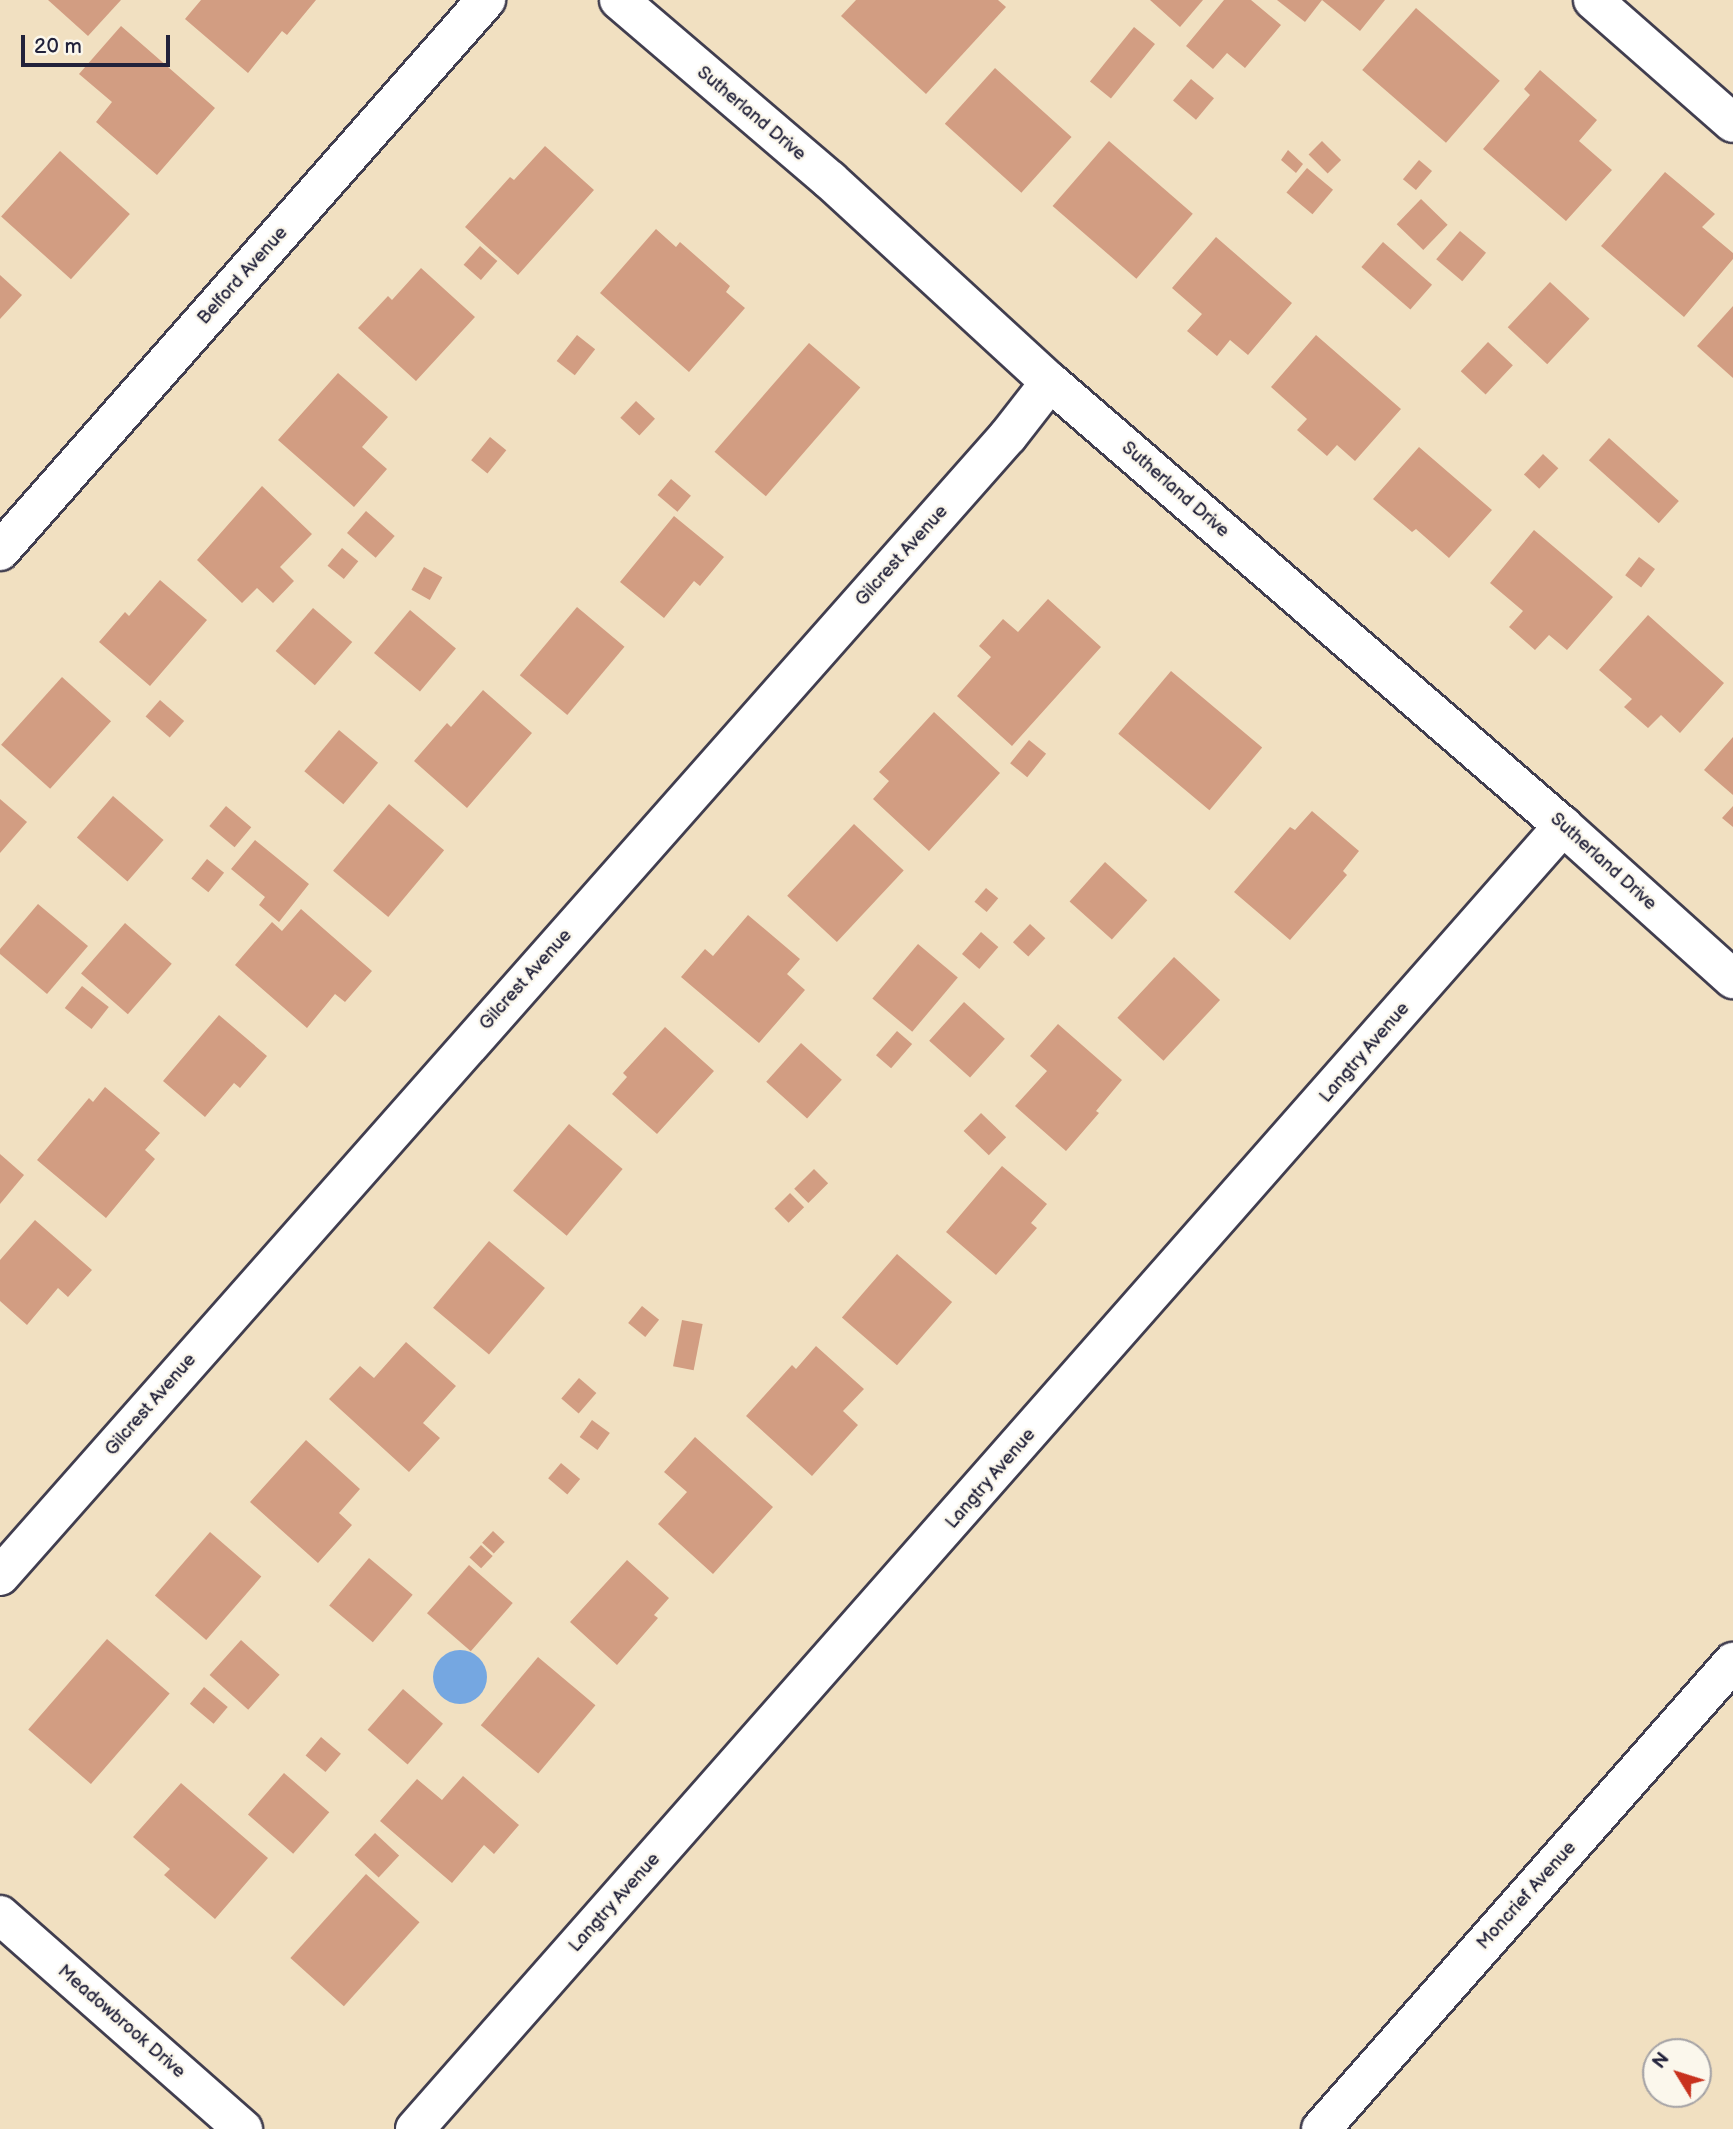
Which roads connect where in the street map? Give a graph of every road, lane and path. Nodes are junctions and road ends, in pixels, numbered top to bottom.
1 (486, 0) edge
2 (619, 0) edge
3 (1593, 0) edge
4 (1733, 123) edge
5 (1050, 382) junction
6 (0, 551) edge
7 (1563, 826) junction
8 (1733, 979) edge
9 (0, 1576) edge
10 (1733, 1662) edge
11 (0, 1915) edge
12 (243, 2129) edge
13 (415, 2129) edge
14 (1321, 2129) edge

1 - 6 street, Belford Avenue
2 - 5 street, Sutherland Drive
3 - 4 street
5 - 7 street, Sutherland Drive
5 - 9 street, Gilcrest Avenue
7 - 8 street, Sutherland Drive
7 - 13 street, Langtry Avenue
10 - 14 street, Moncrief Avenue
11 - 12 street, Meadowbrook Drive

